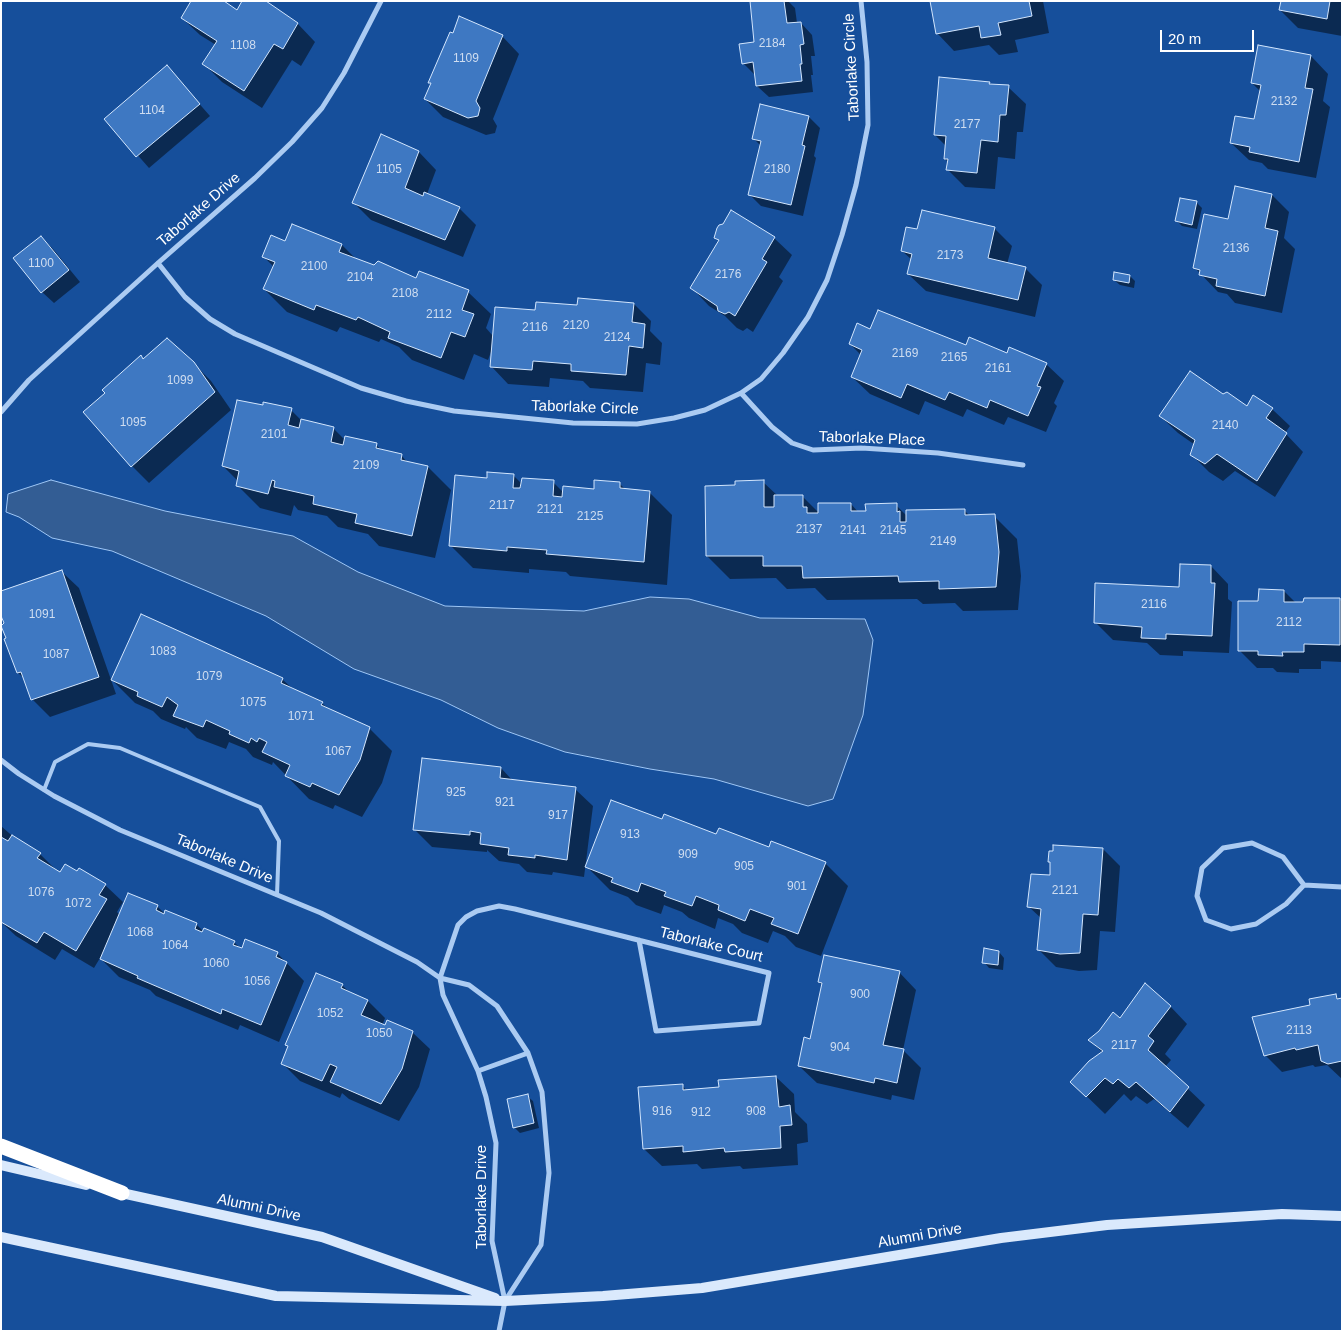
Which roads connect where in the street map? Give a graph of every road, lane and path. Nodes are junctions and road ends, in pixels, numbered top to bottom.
1 (382, 1) edge
2 (861, 1) edge
3 (158, 263) junction
4 (741, 393) junction
5 (1, 412) edge
6 (1023, 465) dead end
7 (1, 760) edge
8 (44, 790) junction
9 (1304, 885) junction
10 (1342, 887) edge
11 (278, 895) junction
12 (639, 940) junction
13 (440, 978) junction
14 (528, 1053) junction
15 (478, 1071) junction
16 (1, 1146) edge
17 (1, 1165) edge
18 (122, 1194) junction
19 (1342, 1216) edge
20 (1, 1237) edge
21 (505, 1301) junction
22 (499, 1331) edge

1 - 3 street, Taborlake Drive
2 - 4 street, Taborlake Circle
3 - 4 street, Taborlake Circle
3 - 5 street, Taborlake Drive
4 - 6 street, Taborlake Place
7 - 8 street, Taborlake Drive
8 - 11 street, Taborlake Drive
8 - 11 lane
9 - 9 street
9 - 10 street
11 - 13 street, Taborlake Drive
12 - 12 street, Taborlake Court
12 - 13 street, Taborlake Court
13 - 14 street, Taborlake Drive
13 - 15 street, Taborlake Drive
14 - 15 street
14 - 21 street, Taborlake Drive
15 - 21 street, Taborlake Drive
16 - 18 highway
17 - 18 main road, Alumni Drive
18 - 21 main road, Alumni Drive
19 - 21 main road, Alumni Drive
20 - 21 main road, Alumni Drive
21 - 22 street

